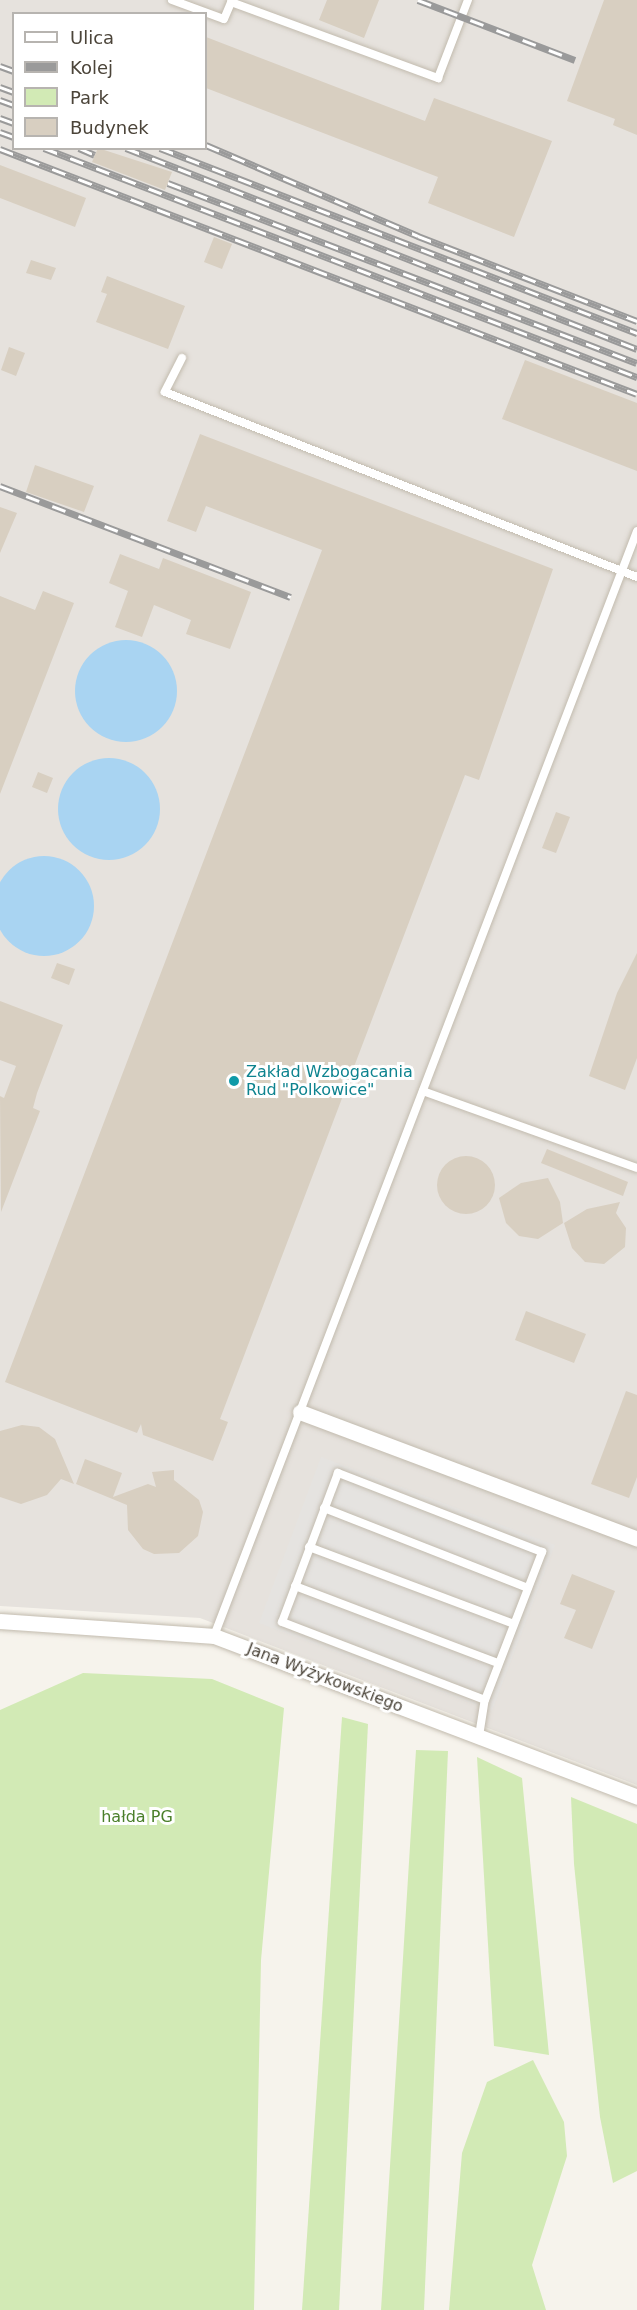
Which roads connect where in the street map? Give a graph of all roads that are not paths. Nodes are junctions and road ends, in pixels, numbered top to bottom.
1 (172, 0) edge
2 (468, 0) edge
3 (232, 1) edge
4 (205, 12) edge
5 (207, 13) edge
6 (182, 358) dead end
7 (637, 531) edge
8 (622, 571) junction
9 (637, 577) edge
10 (423, 1091) junction
11 (637, 1168) edge
12 (300, 1412) junction
13 (324, 1508) junction
14 (637, 1539) edge
15 (309, 1547) junction
16 (295, 1586) junction
17 (528, 1588) junction
18 (0, 1621) edge
19 (514, 1624) junction
20 (214, 1636) junction
21 (498, 1663) junction
22 (485, 1701) junction
23 (479, 1736) junction
24 (637, 1797) edge

1 - 4 lane
2 - 3 lane
3 - 5 lane
6 - 8 lane
7 - 8 lane
8 - 9 lane
8 - 10 lane
10 - 11 lane
10 - 12 lane
12 - 14 street
12 - 20 lane
13 - 15 lane
13 - 17 lane
13 - 17 lane
15 - 16 lane
15 - 19 lane
16 - 21 lane
16 - 22 lane
17 - 19 lane
18 - 20 street, Jana Wyżykowskiego
19 - 21 lane
20 - 23 street, Jana Wyżykowskiego
21 - 22 lane
22 - 23 lane
23 - 24 street, Jana Wyżykowskiego

